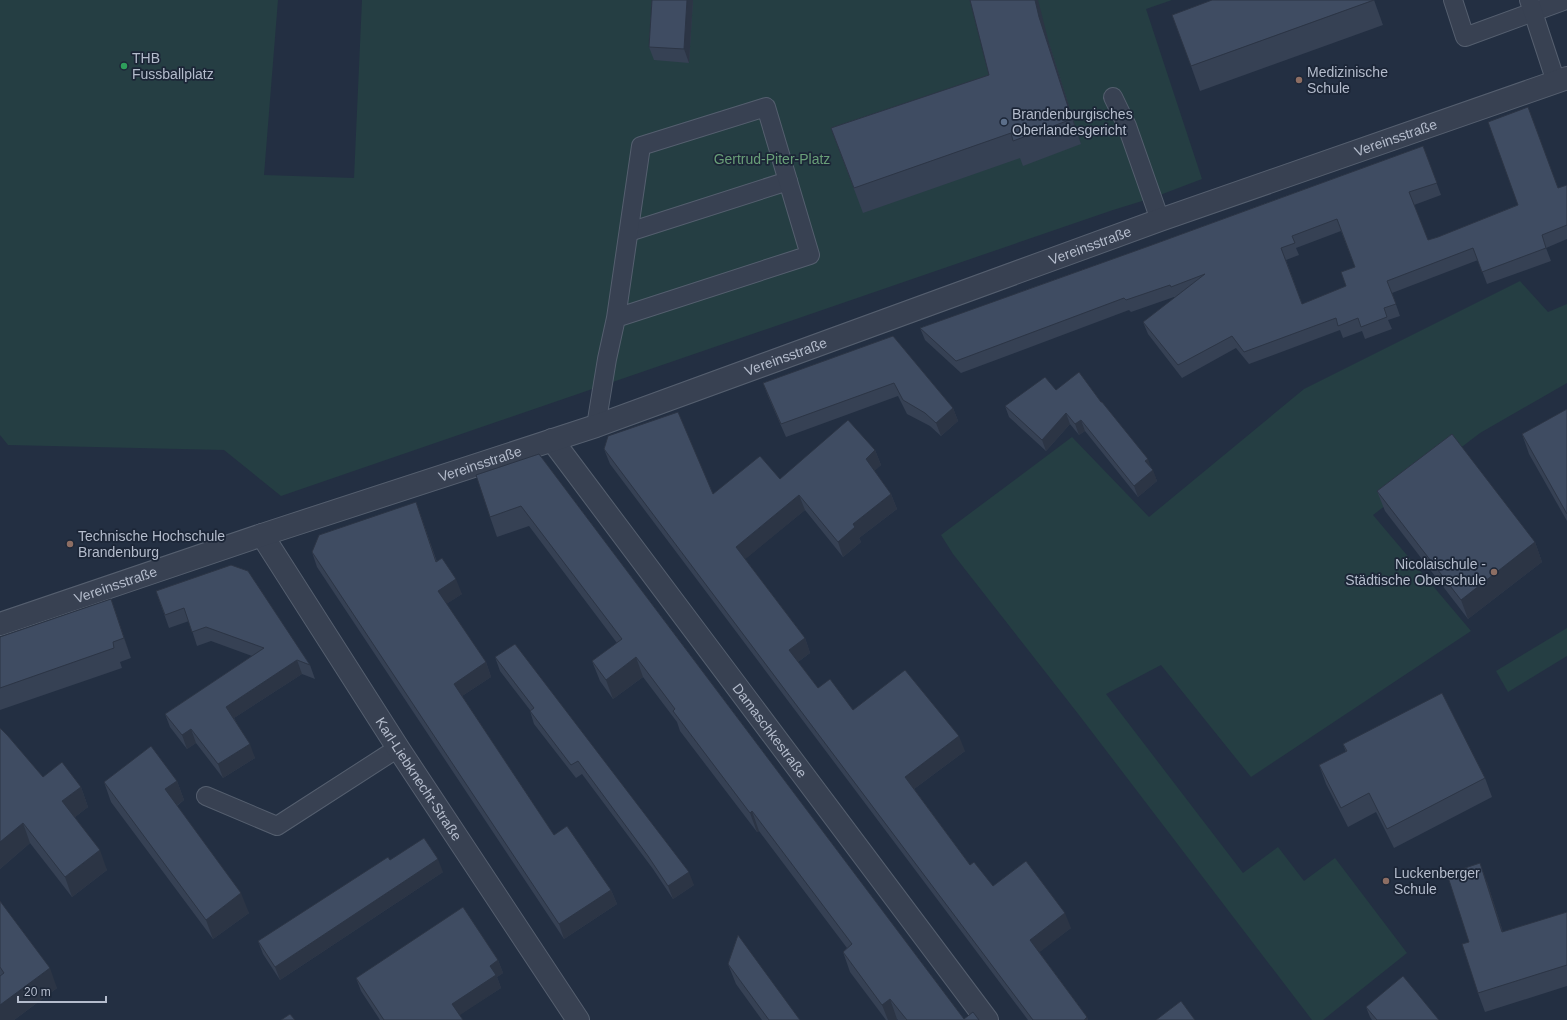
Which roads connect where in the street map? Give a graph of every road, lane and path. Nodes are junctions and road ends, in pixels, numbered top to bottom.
1 (1454, 0) edge
2 (1566, 0) edge
3 (1531, 7) edge
4 (1561, 80) edge
5 (1113, 98) dead end
6 (788, 181) junction
7 (1160, 220) junction
8 (628, 232) junction
9 (616, 318) junction
10 (596, 426) junction
11 (552, 440) junction
12 (262, 536) junction
13 (0, 624) edge
14 (398, 748) junction
15 (206, 796) dead end
16 (578, 1020) edge
17 (987, 1020) edge

1 - 3 lane
2 - 3 lane
3 - 4 lane
4 - 7 street, Vereinsstraße
5 - 7 lane
6 - 8 lane
6 - 8 lane
6 - 9 lane
7 - 10 street, Vereinsstraße
8 - 9 lane
9 - 10 lane
10 - 11 street, Vereinsstraße
11 - 12 street, Vereinsstraße
11 - 17 street, Damaschkestraße
12 - 13 street, Vereinsstraße
12 - 14 street, Karl-Liebknecht-Straße
14 - 15 lane
14 - 16 street, Karl-Liebknecht-Straße

